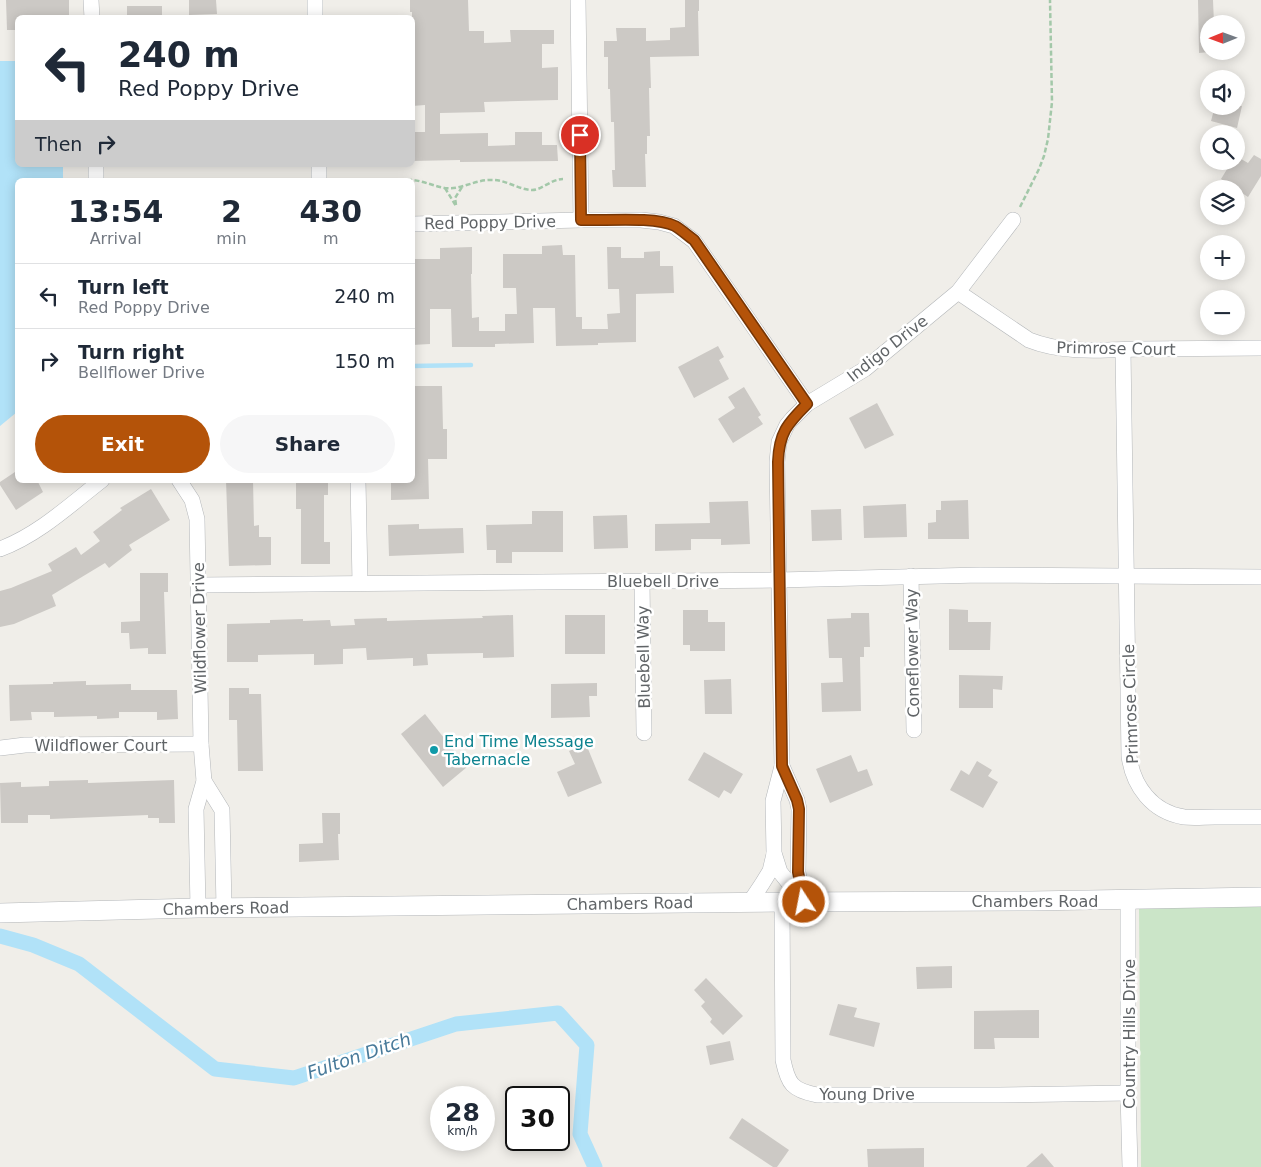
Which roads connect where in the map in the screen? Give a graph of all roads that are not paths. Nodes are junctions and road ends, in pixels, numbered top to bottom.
1 (91, 0) edge
2 (315, 0) edge
3 (578, 0) edge
4 (92, 15) edge
5 (316, 15) edge
6 (581, 220) junction
7 (1013, 220) road end
8 (415, 224) edge
9 (958, 292) junction
10 (1261, 348) edge
11 (1123, 350) junction
12 (807, 404) junction
13 (98, 483) edge
14 (181, 483) edge
15 (358, 483) edge
16 (0, 549) edge
17 (911, 576) junction
18 (1126, 577) junction
19 (1261, 578) edge
20 (778, 580) junction
21 (642, 581) junction
22 (360, 583) junction
23 (199, 585) junction
24 (914, 730) dead end
25 (644, 733) dead end
26 (201, 744) junction
27 (0, 748) edge
28 (782, 766) junction
29 (204, 781) junction
30 (1261, 817) edge
31 (774, 852) junction
32 (1261, 897) edge
33 (1128, 900) junction
34 (750, 902) junction
35 (782, 902) junction
36 (804, 902) junction
37 (198, 908) junction
38 (224, 908) junction
39 (0, 913) edge
40 (1128, 1093) junction
41 (1130, 1167) edge

1 - 4 street
2 - 5 street
3 - 6 street
6 - 8 street, Red Poppy Drive
6 - 12 street, Red Poppy Drive
7 - 9 street, Indigo Drive
9 - 11 street, Primrose Court
9 - 12 street, Indigo Drive
10 - 11 street, Primrose Court
11 - 18 street, Primrose Circle
12 - 20 street, Indigo Drive
13 - 16 street
14 - 23 street, Wildflower Drive
15 - 22 street
17 - 18 street, Bluebell Drive
17 - 20 street, Bluebell Drive
17 - 24 street, Coneflower Way
18 - 19 street
18 - 30 street, Primrose Circle
20 - 21 street, Bluebell Drive
20 - 28 street, Indigo Drive
21 - 22 street, Bluebell Drive
21 - 25 street, Bluebell Way
22 - 23 street, Bluebell Drive
23 - 26 street, Wildflower Drive
26 - 27 street, Wildflower Court
26 - 29 street, Wildflower Drive
28 - 31 street, Indigo Drive
28 - 36 street, Indigo Drive
29 - 37 street, Wildflower Drive
29 - 38 street, Wildflower Drive
31 - 34 street
31 - 36 street
32 - 33 street, Chambers Road
33 - 36 street, Chambers Road
33 - 40 street, Country Hills Drive
34 - 35 street, Chambers Road
34 - 38 street, Chambers Road
35 - 36 street, Chambers Road
35 - 40 street, Young Drive
37 - 38 street, Chambers Road
37 - 39 street, Chambers Road
40 - 41 street, Country Hills Drive

